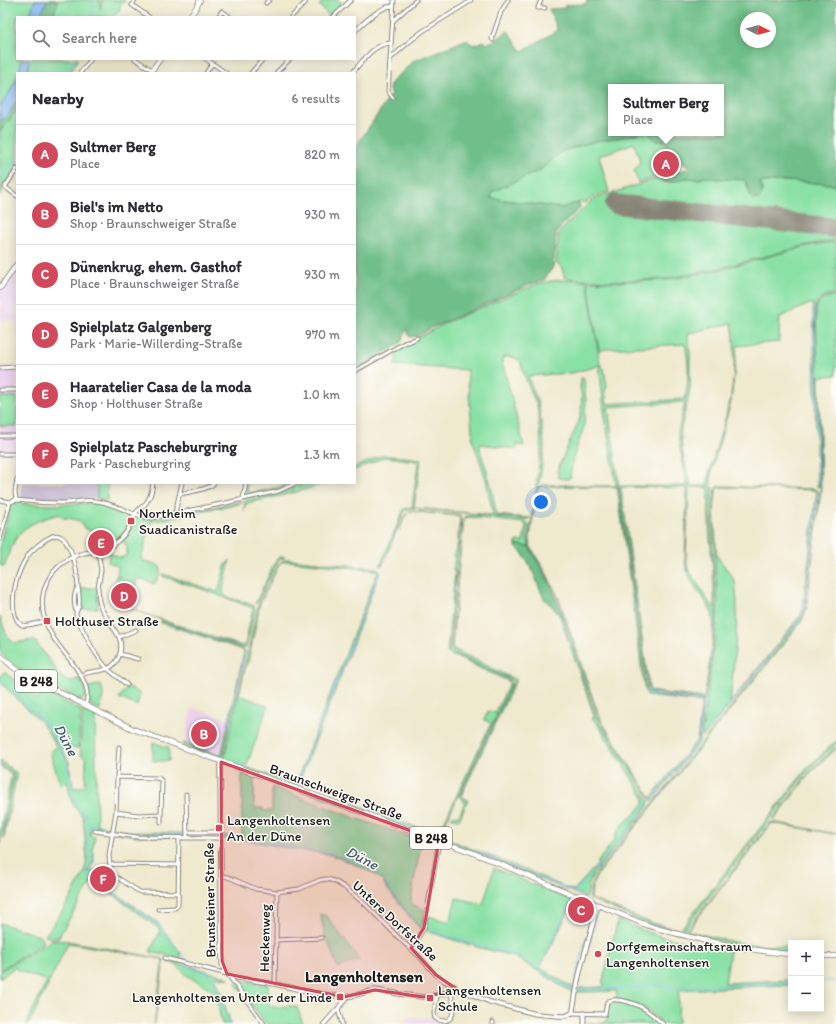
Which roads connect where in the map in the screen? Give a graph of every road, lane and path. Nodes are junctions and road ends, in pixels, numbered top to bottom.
1 (135, 0) edge
2 (199, 0) edge
3 (269, 0) edge
4 (306, 0) edge
5 (351, 0) edge
6 (394, 0) edge
7 (416, 0) edge
8 (471, 0) edge
9 (508, 0) edge
10 (541, 0) edge
11 (266, 3) dead end
12 (393, 6) junction
13 (545, 8) dead end
14 (190, 15) edge
15 (148, 16) edge
16 (219, 16) edge
17 (228, 16) edge
18 (291, 16) edge
19 (334, 16) edge
20 (392, 21) junction
21 (356, 29) edge
22 (493, 40) dead end
23 (391, 43) junction
24 (390, 59) junction
25 (90, 60) edge
26 (136, 60) edge
27 (159, 60) edge
28 (207, 60) edge
29 (262, 60) edge
30 (289, 60) edge
31 (212, 64) junction
32 (81, 72) edge
33 (151, 72) edge
34 (207, 72) edge
35 (224, 72) edge
36 (252, 72) edge
37 (277, 72) edge
38 (353, 72) edge
39 (393, 98) dead end
40 (16, 170) edge
41 (16, 195) edge
42 (16, 265) edge
43 (0, 288) edge
44 (417, 338) dead end
45 (16, 367) edge
46 (0, 368) edge
47 (356, 370) edge
48 (0, 390) edge
49 (16, 390) edge
50 (0, 436) edge
51 (16, 436) edge
52 (0, 454) edge
53 (16, 454) edge
54 (16, 484) edge
55 (153, 484) edge
56 (182, 484) edge
57 (213, 484) edge
58 (246, 484) edge
59 (294, 484) edge
60 (180, 494) junction
61 (243, 499) junction
62 (0, 500) edge
63 (16, 500) junction
64 (10, 502) junction
65 (175, 513) junction
66 (134, 515) junction
67 (0, 539) edge
68 (98, 551) junction
69 (74, 558) junction
70 (45, 621) junction
71 (136, 630) dead end
72 (120, 637) junction
73 (120, 654) junction
74 (0, 655) edge
75 (138, 659) dead end
76 (108, 668) junction
77 (81, 675) junction
78 (127, 684) dead end
79 (85, 705) junction
80 (120, 747) dead end
81 (221, 762) junction
82 (117, 777) junction
83 (186, 794) dead end
84 (116, 812) junction
85 (161, 814) junction
86 (161, 822) dead end
87 (95, 831) dead end
88 (187, 832) junction
89 (220, 832) junction
90 (113, 834) junction
91 (179, 838) junction
92 (187, 838) junction
93 (220, 838) junction
94 (439, 841) junction
95 (110, 864) junction
96 (179, 865) junction
97 (221, 876) junction
98 (277, 892) junction
99 (178, 893) junction
100 (598, 905) junction
101 (158, 908) dead end
102 (322, 938) dead end
103 (276, 940) junction
104 (411, 949) junction
105 (788, 954) edge
106 (824, 956) edge
107 (836, 956) edge
108 (165, 958) dead end
109 (228, 975) junction
110 (274, 984) junction
111 (458, 990) junction
112 (451, 992) junction
113 (437, 995) junction
114 (347, 997) junction
115 (338, 1008) junction
116 (572, 1013) junction
117 (584, 1013) junction
118 (264, 1024) edge
119 (324, 1024) edge
120 (342, 1024) edge
121 (584, 1024) edge
122 (663, 1024) edge

1 - 15 street
2 - 14 main road
3 - 11 street
4 - 18 street
5 - 19 street
6 - 12 street
7 - 20 street
8 - 24 street
9 - 22 street
10 - 13 street
12 - 20 street
12 - 21 street
16 - 17 street
20 - 23 street
23 - 24 street
23 - 38 street
24 - 39 street
25 - 32 street
26 - 33 street
27 - 33 main road
28 - 31 street
29 - 36 street
30 - 37 street
31 - 34 street
31 - 35 street
40 - 41 street
42 - 43 main road
44 - 47 street
45 - 46 street
48 - 49 street
50 - 51 street
52 - 53 street
54 - 63 street
55 - 66 street
56 - 60 street
57 - 60 street
58 - 61 street
59 - 61 street
60 - 65 street
61 - 65 street
62 - 64 street
63 - 64 street
63 - 66 street
64 - 67 street
65 - 66 street
66 - 68 street
68 - 69 street
68 - 72 street
69 - 70 street
69 - 70 street
69 - 76 street
70 - 77 street
71 - 72 street
72 - 73 street
73 - 75 street
73 - 76 street
74 - 79 main road, Braunschweiger Straße / B 248
76 - 77 street
76 - 78 street
77 - 79 street
79 - 81 main road, Braunschweiger Straße / B 248
80 - 82 street
81 - 89 street, Brunsteiner Straße
81 - 94 main road, Braunschweiger Straße / B 248
82 - 84 street
82 - 85 street
83 - 88 street
84 - 85 street
84 - 90 street
85 - 86 street
87 - 90 street
88 - 89 street
88 - 92 street
89 - 93 street, Brunsteiner Straße
90 - 91 street
90 - 95 street
91 - 92 street
91 - 96 street
92 - 93 street
93 - 97 street, Brunsteiner Straße
94 - 100 main road, Braunschweiger Straße / B 248
94 - 104 street
95 - 96 street
95 - 99 street
96 - 99 street
97 - 98 street, Untere Dorfstraße
97 - 109 street, Brunsteiner Straße
98 - 103 street, Heckenweg
98 - 104 street, Untere Dorfstraße
99 - 101 street
100 - 105 main road, Braunschweiger Straße / B 248
100 - 116 street
102 - 103 street
103 - 110 street, Heckenweg
104 - 111 street, Untere Dorfstraße
106 - 107 main road
108 - 109 street
109 - 110 street
109 - 118 street
110 - 114 street
111 - 112 street
111 - 116 street
112 - 113 street
112 - 113 street
113 - 114 street
114 - 115 street
115 - 119 street
115 - 120 street
116 - 117 street
117 - 121 street
117 - 122 street

